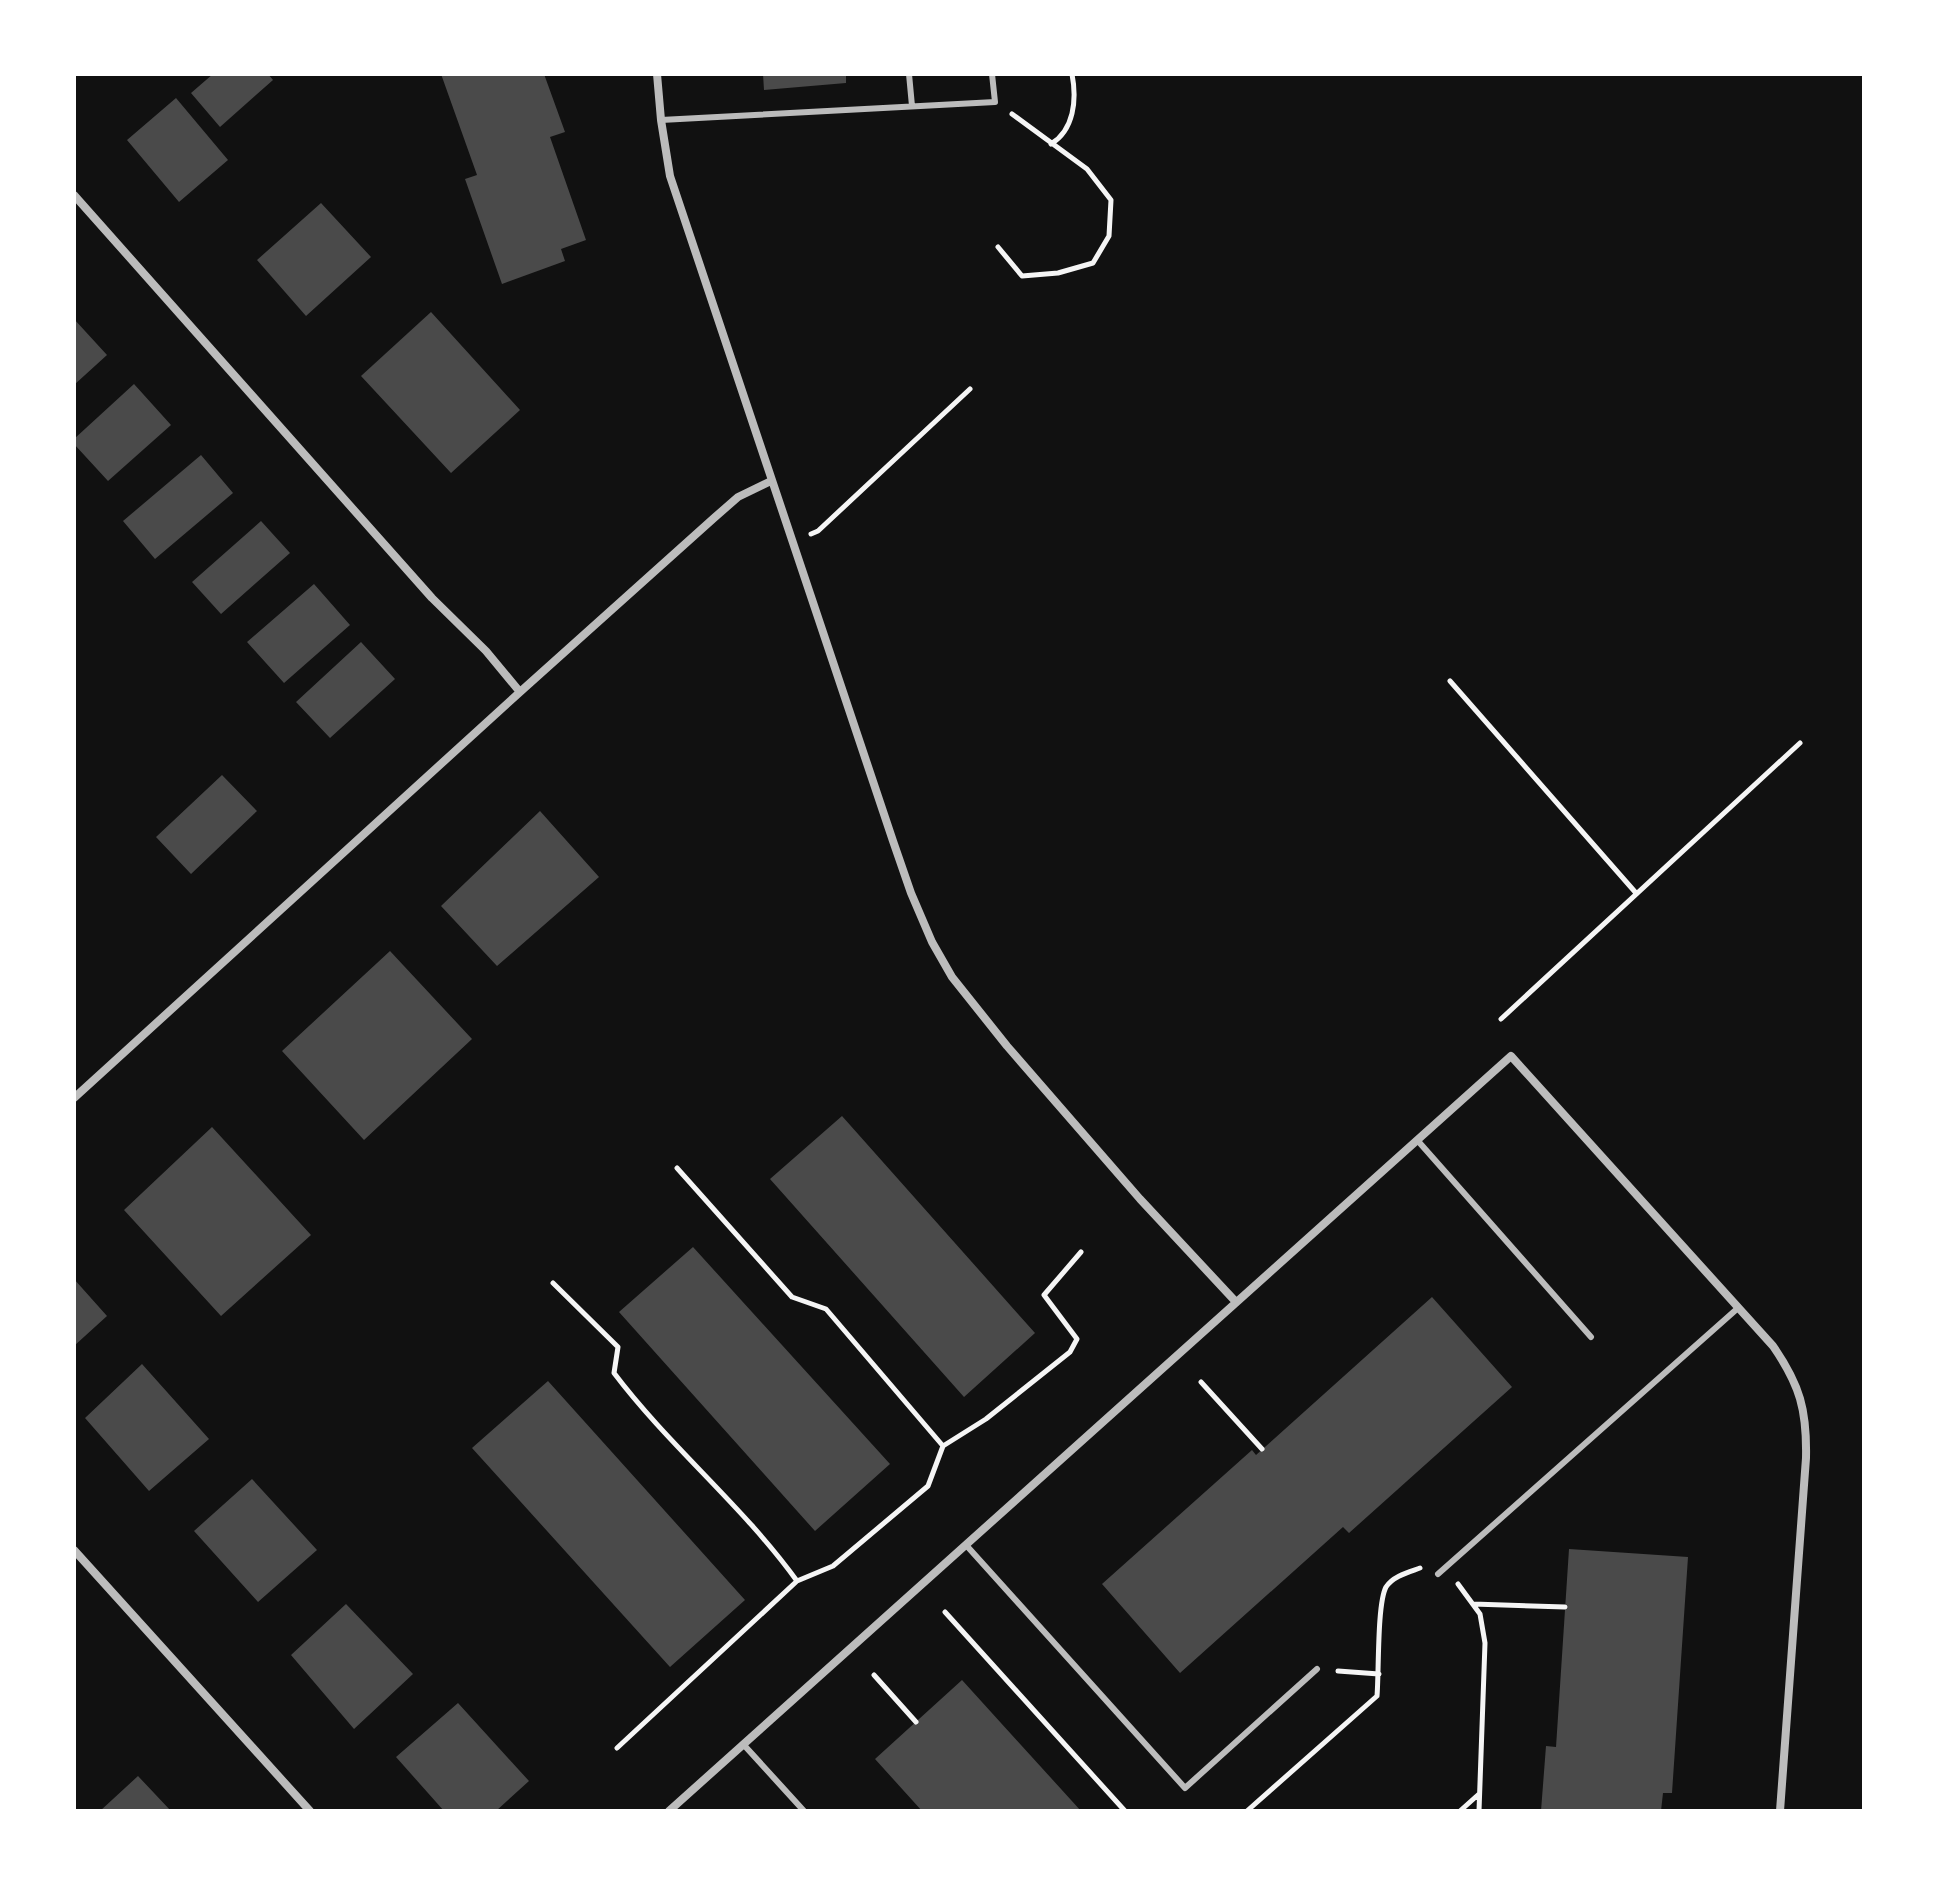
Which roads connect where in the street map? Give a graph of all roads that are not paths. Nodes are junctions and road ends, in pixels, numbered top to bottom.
1 (657, 74) edge
2 (909, 74) edge
3 (992, 74) edge
4 (912, 106) junction
5 (661, 120) junction
6 (74, 195) edge
7 (771, 481) junction
8 (520, 692) junction
9 (74, 1098) edge
10 (1418, 1141) junction
11 (1236, 1302) junction
12 (1738, 1308) junction
13 (1591, 1337) dead end
14 (966, 1545) junction
15 (74, 1550) edge
16 (1438, 1574) road end
17 (1317, 1669) road end
18 (743, 1744) junction
19 (310, 1811) edge
20 (669, 1811) edge
21 (804, 1811) edge
22 (1780, 1811) edge

1 - 5 street
2 - 4 lane
3 - 4 lane
4 - 5 lane
5 - 7 street
6 - 8 street
7 - 8 street
7 - 11 street
8 - 9 street
10 - 11 street
10 - 12 street
10 - 13 lane
11 - 14 street
12 - 16 lane
12 - 22 street
14 - 17 lane
14 - 18 street
15 - 19 street
18 - 20 street
18 - 21 lane

